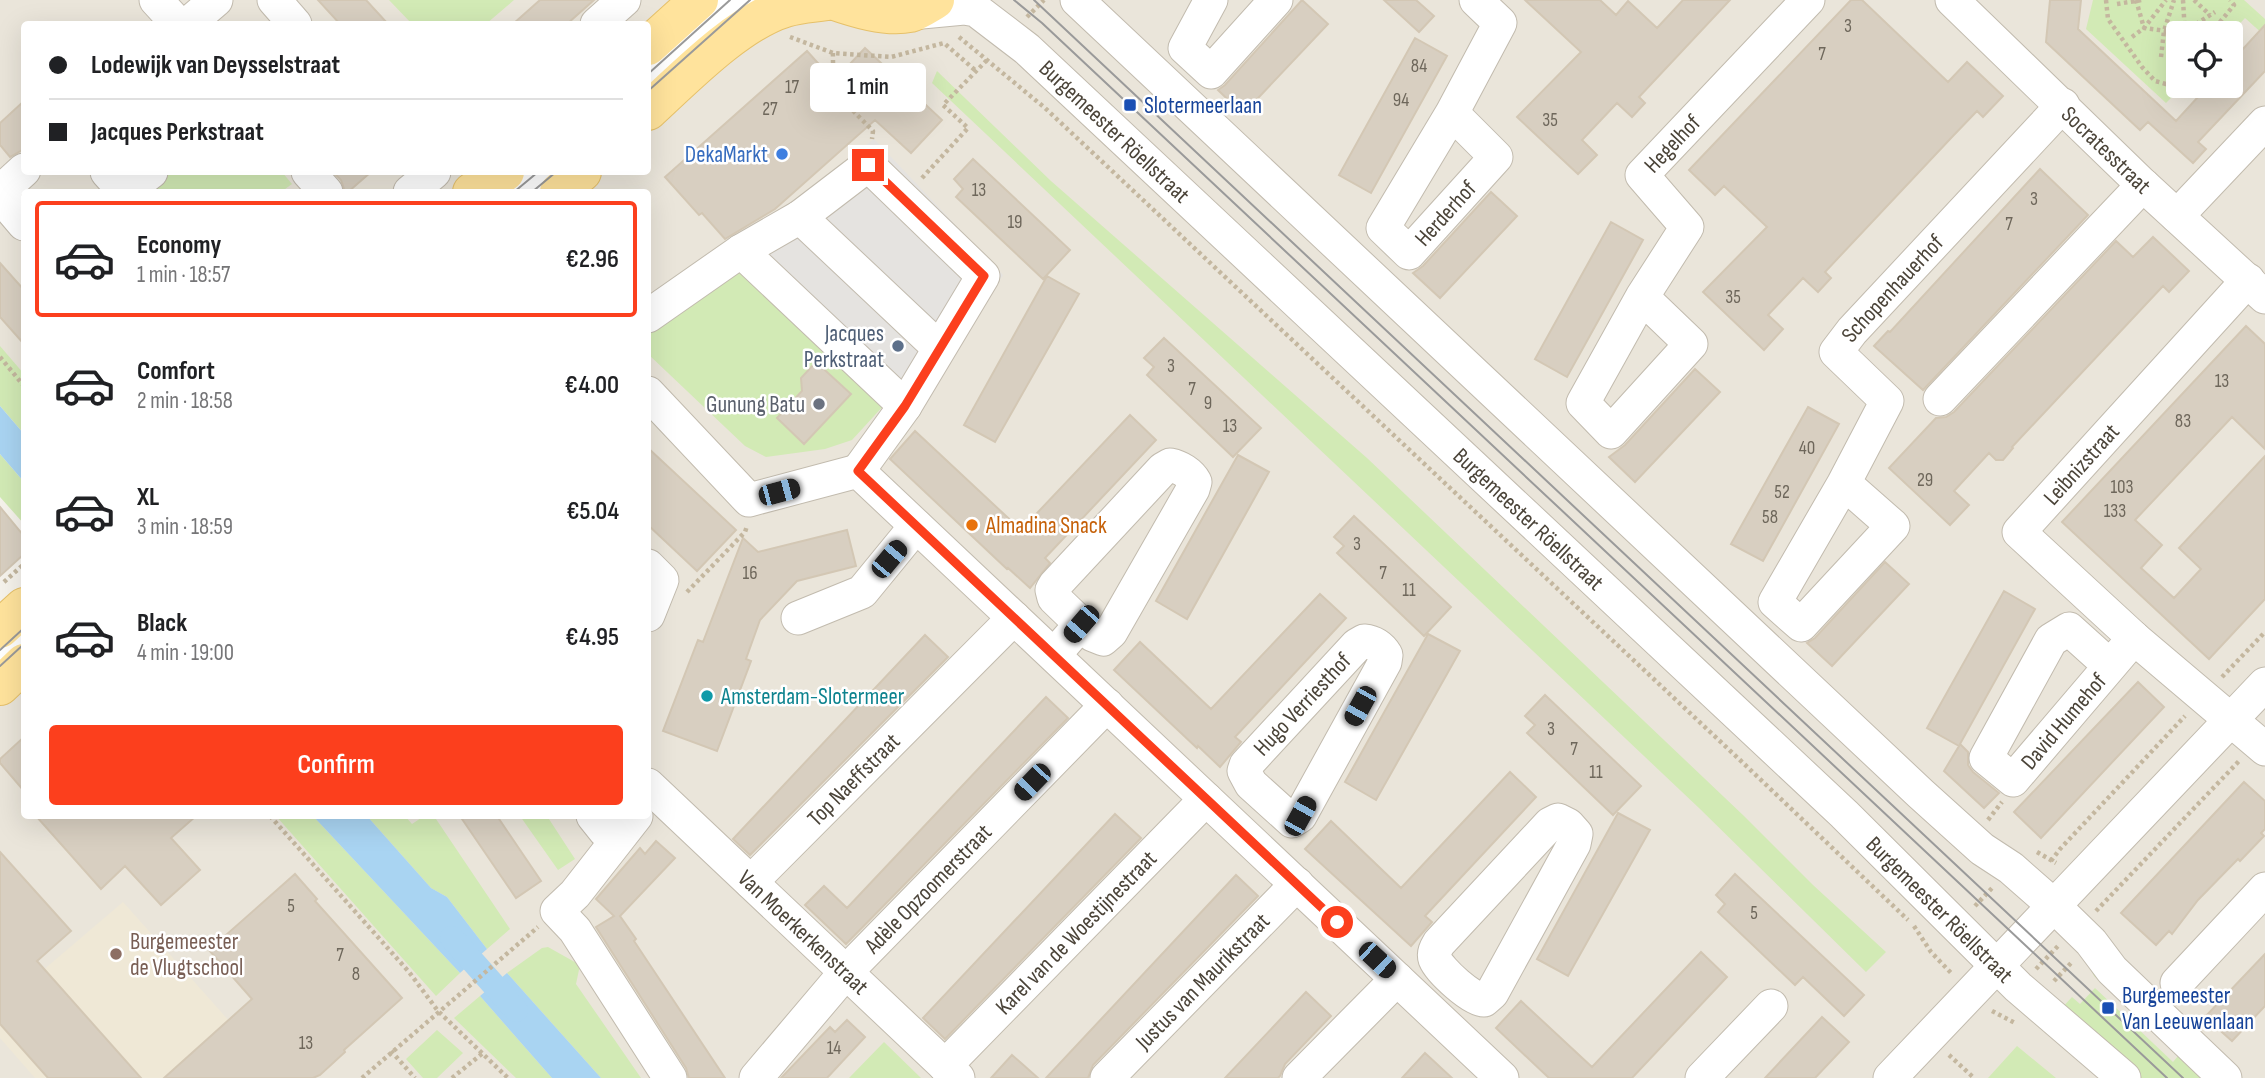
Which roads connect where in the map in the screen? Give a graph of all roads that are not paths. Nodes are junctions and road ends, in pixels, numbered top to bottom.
1 (156, 0) edge
2 (216, 0) edge
3 (274, 0) edge
4 (624, 0) edge
5 (699, 0) edge
6 (741, 0) edge
7 (833, 0) edge
8 (1077, 0) edge
9 (1211, 0) edge
10 (1276, 0) edge
11 (1476, 0) edge
12 (1808, 0) edge
13 (1952, 0) edge
14 (966, 5) edge
15 (923, 6) edge
16 (175, 21) edge
17 (192, 21) edge
18 (292, 21) edge
19 (600, 21) edge
20 (651, 43) edge
21 (651, 79) edge
22 (2063, 105) junction
23 (651, 108) edge
24 (1452, 113) dead end
25 (2265, 123) edge
26 (21, 173) edge
27 (110, 175) edge
28 (147, 175) edge
29 (311, 175) edge
30 (500, 175) edge
31 (542, 175) edge
32 (579, 175) edge
33 (2143, 185) junction
34 (122, 189) edge
35 (129, 189) edge
36 (324, 189) edge
37 (477, 189) edge
38 (526, 189) edge
39 (562, 189) edge
40 (0, 194) edge
41 (2177, 216) junction
42 (800, 217) junction
43 (21, 220) edge
44 (741, 251) junction
45 (2256, 288) edge
46 (1642, 297) dead end
47 (651, 314) edge
48 (939, 348) junction
49 (651, 396) edge
50 (1940, 399) dead end
51 (905, 406) junction
52 (858, 471) junction
53 (1844, 482) dead end
54 (916, 526) junction
55 (651, 569) edge
56 (651, 608) edge
57 (21, 610) edge
58 (798, 618) dead end
59 (1014, 618) junction
60 (1081, 624) junction
61 (0, 629) edge
62 (21, 638) edge
63 (2134, 638) junction
64 (1054, 655) junction
65 (0, 657) edge
66 (2109, 665) dead end
67 (21, 666) edge
68 (2265, 684) edge
69 (0, 686) edge
70 (1107, 705) junction
71 (2231, 720) junction
72 (2261, 746) edge
73 (1206, 799) junction
74 (651, 802) edge
75 (1269, 802) junction
76 (632, 819) edge
77 (1242, 833) junction
78 (751, 882) junction
79 (1297, 884) junction
80 (2265, 889) edge
81 (2053, 906) junction
82 (845, 973) junction
83 (1397, 979) junction
84 (2003, 982) junction
85 (2177, 983) dead end
86 (1461, 986) junction
87 (1771, 1006) dead end
88 (1435, 1015) junction
89 (952, 1072) edge
90 (1489, 1074) edge
91 (670, 1078) edge
92 (756, 1078) edge
93 (1107, 1078) edge
94 (1299, 1078) edge
95 (1702, 1078) edge
96 (1890, 1078) edge
97 (2124, 1078) edge
98 (2225, 1078) edge

1 - 16 street
2 - 17 street
3 - 18 street
4 - 19 street
5 - 20 main road
6 - 21 street
7 - 15 main road
7 - 23 main road
8 - 81 street
9 - 10 street
11 - 24 street
12 - 46 street, Hegelhof
13 - 22 street, Socratesstraat
14 - 15 street, Burgemeester Röellstraat
14 - 84 street, Burgemeester Röellstraat
22 - 33 street, Socratesstraat
22 - 53 street, Schopenhauerhof
25 - 41 street
26 - 40 street
27 - 34 street
28 - 35 street
29 - 36 street
30 - 37 main road
31 - 38 street
32 - 39 main road
33 - 41 street, Socratesstraat
33 - 50 street
40 - 43 street
41 - 45 street, Socratesstraat
42 - 44 street
42 - 48 street
42 - 48 street
44 - 47 street
44 - 51 street
45 - 63 street, Leibnizstraat
48 - 51 street
49 - 52 street
51 - 52 street
52 - 54 street
54 - 58 street
54 - 59 street
55 - 56 street
57 - 61 main road
59 - 64 street
59 - 78 street, Top Naeffstraat
60 - 60 street
60 - 64 street
62 - 65 street
63 - 66 street, David Humehof
63 - 71 street
64 - 70 street
67 - 69 main road
68 - 71 street
70 - 73 street
70 - 82 street, Adèle Opzoomerstraat
71 - 72 street
71 - 81 street
73 - 77 street
73 - 89 street, Karel van de Woestijnestraat
74 - 78 street, Van Moerkerkenstraat
75 - 75 street, Hugo Verriesthof
75 - 77 street
76 - 91 street
77 - 79 street
78 - 82 street, Van Moerkerkenstraat
79 - 83 street
79 - 93 street, Justus van Maurikstraat
80 - 85 street
81 - 84 street
81 - 98 street
82 - 89 street, Van Moerkerkenstraat
82 - 92 street, Adèle Opzoomerstraat
83 - 88 street
83 - 94 street
84 - 96 street
84 - 97 street, Burgemeester Röellstraat
86 - 86 street
86 - 88 street
87 - 95 street
88 - 90 street

